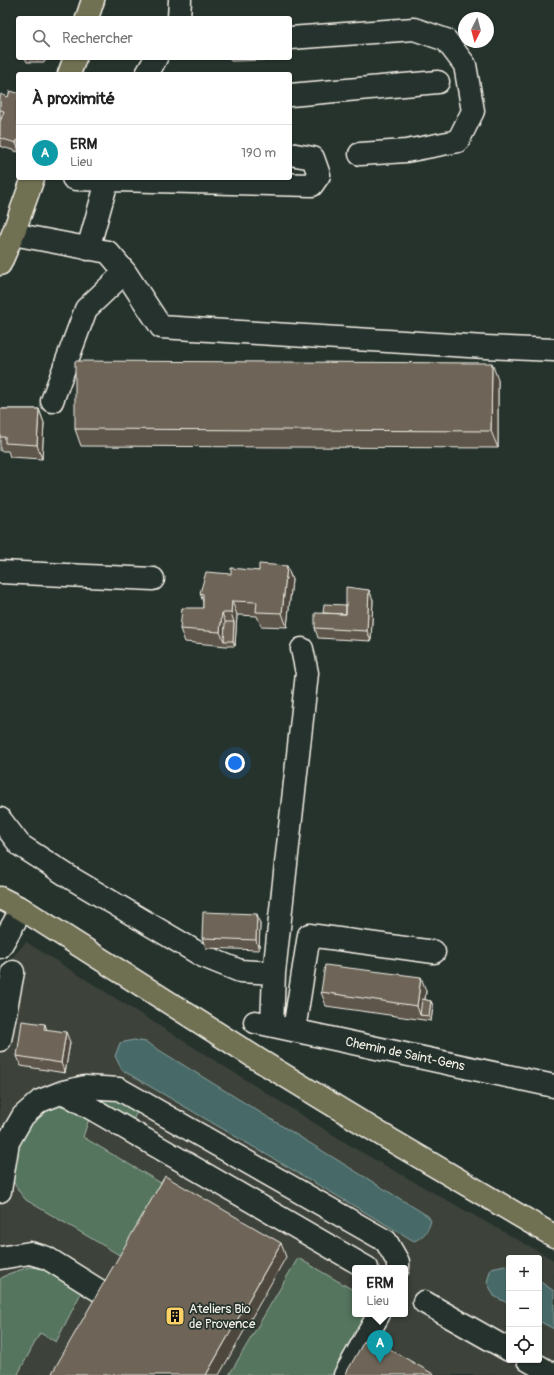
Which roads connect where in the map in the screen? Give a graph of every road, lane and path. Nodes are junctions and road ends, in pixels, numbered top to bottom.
1 (93, 0) edge
2 (180, 0) edge
3 (89, 16) edge
4 (179, 16) edge
5 (292, 38) edge
6 (74, 60) edge
7 (155, 60) edge
8 (70, 72) edge
9 (147, 72) edge
10 (438, 82) dead end
11 (292, 95) edge
12 (292, 154) edge
13 (360, 154) dead end
14 (32, 180) edge
15 (108, 180) edge
16 (149, 180) edge
17 (13, 234) junction
18 (88, 249) junction
19 (0, 264) edge
20 (125, 272) junction
21 (554, 350) edge
22 (52, 401) dead end
23 (0, 572) edge
24 (153, 579) dead end
25 (302, 648) dead end
26 (0, 819) edge
27 (8, 901) edge
28 (0, 947) edge
29 (434, 952) dead end
30 (12, 972) dead end
31 (274, 973) junction
32 (294, 1030) junction
33 (0, 1040) edge
34 (554, 1086) edge
35 (63, 1092) junction
36 (0, 1191) edge
37 (554, 1236) edge
38 (0, 1258) edge
39 (362, 1265) edge
40 (398, 1265) edge
41 (103, 1293) edge
42 (424, 1302) dead end
43 (377, 1317) edge
44 (506, 1348) edge
45 (533, 1363) edge
46 (345, 1375) edge
47 (554, 1375) edge

1 - 3 main road
2 - 4 street
5 - 13 street
6 - 8 main road
7 - 9 street
10 - 11 street
12 - 16 street
14 - 17 main road
15 - 18 street
17 - 18 street
17 - 19 main road
18 - 20 street
20 - 21 street
20 - 22 street
23 - 24 street
25 - 31 street
26 - 31 street
27 - 28 street
27 - 37 main road
29 - 32 street
30 - 33 street
31 - 32 street, Chemin de Saint-Gens
32 - 34 street, Chemin de Saint-Gens
35 - 36 street
35 - 39 street
35 - 40 street
38 - 41 street
42 - 44 street
43 - 46 street
45 - 47 street

